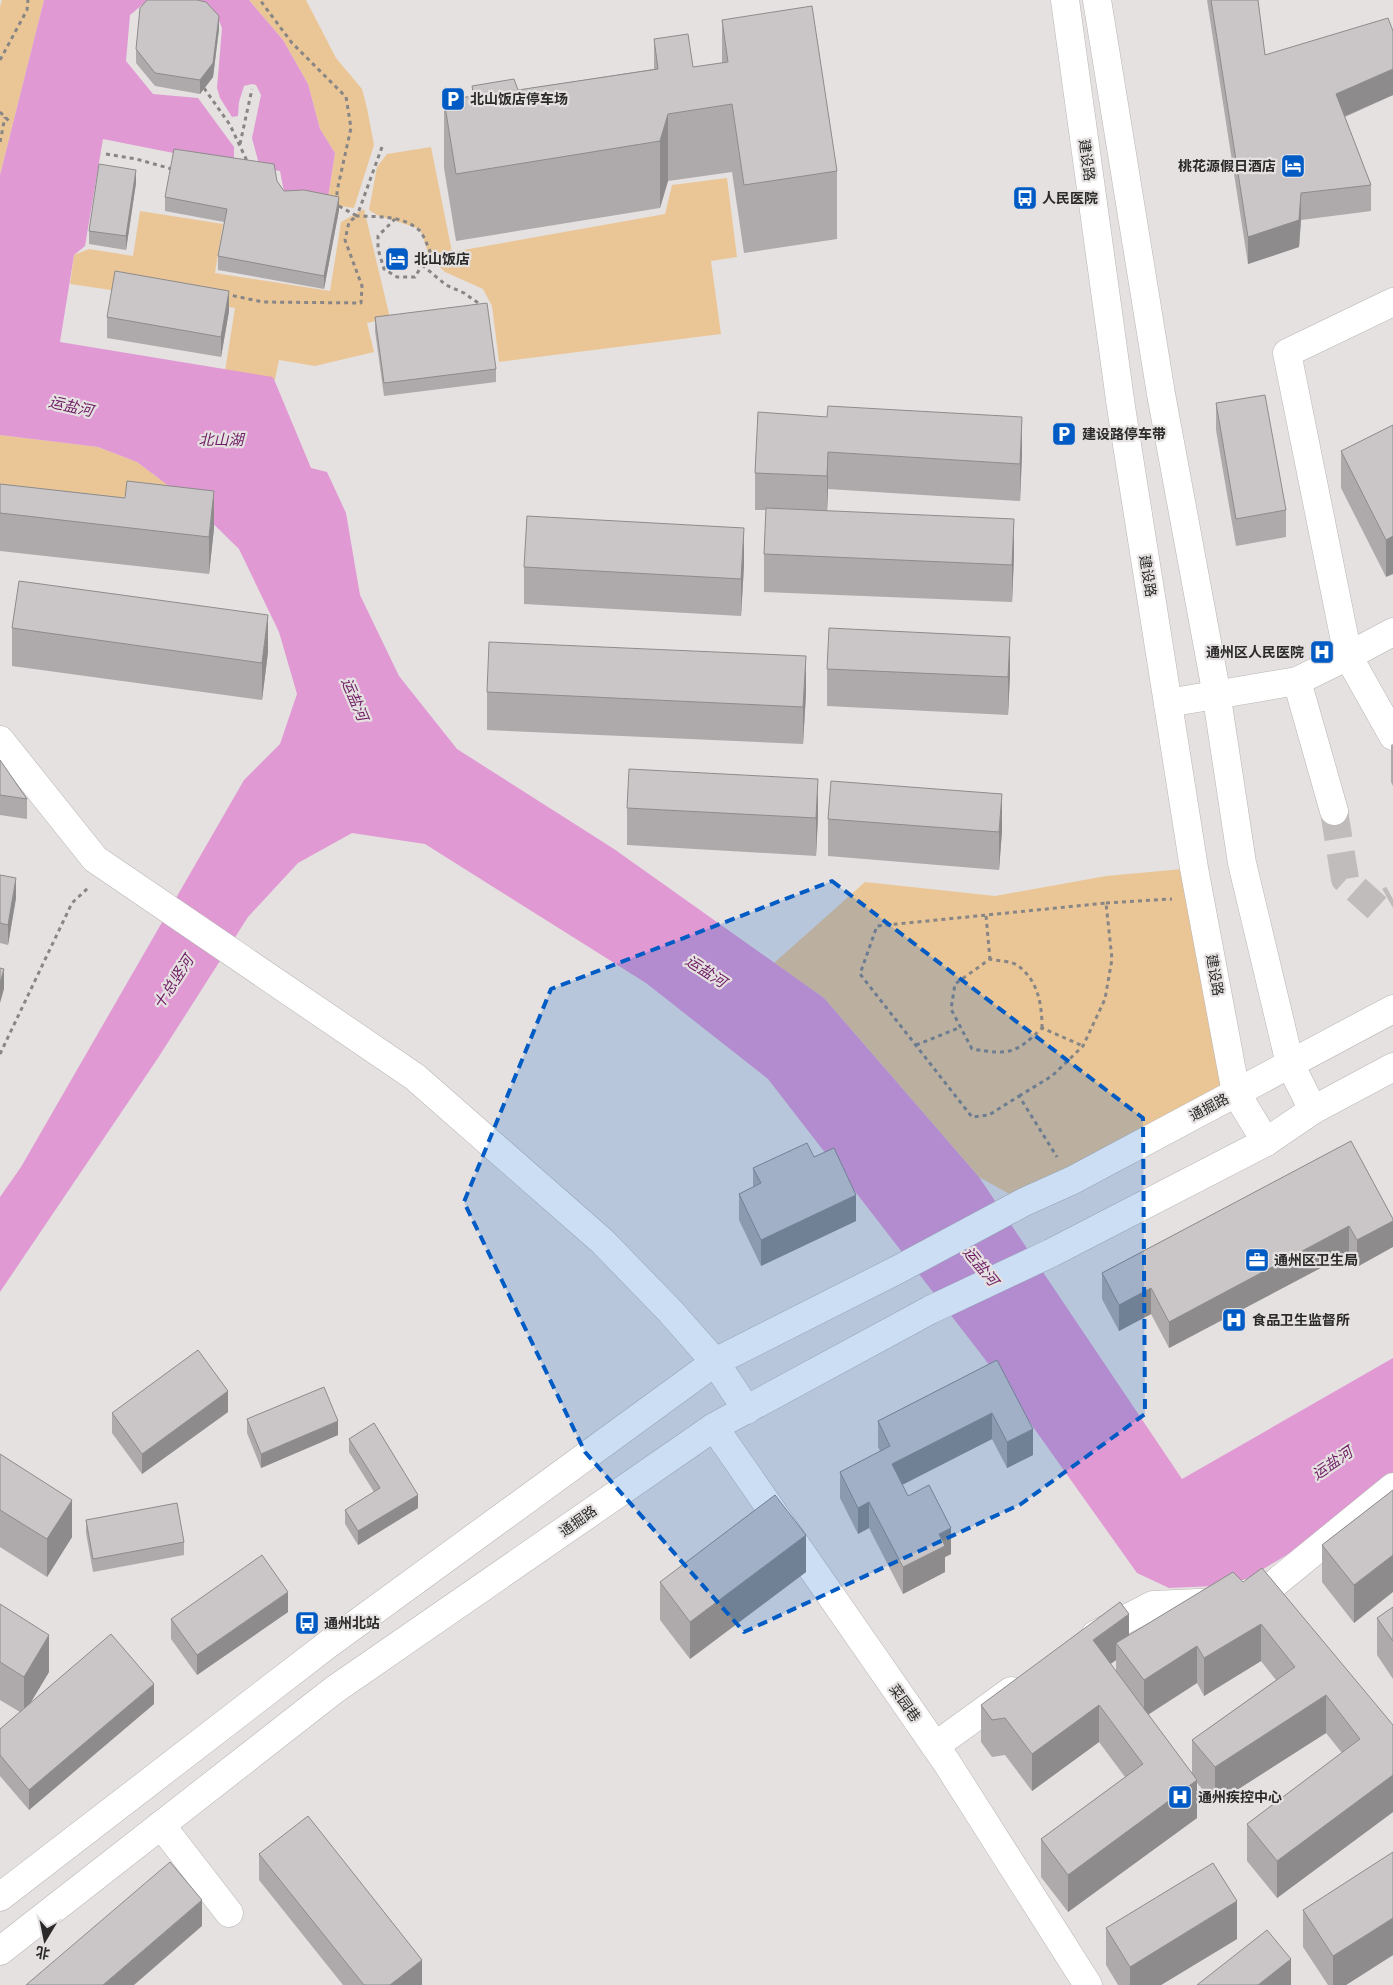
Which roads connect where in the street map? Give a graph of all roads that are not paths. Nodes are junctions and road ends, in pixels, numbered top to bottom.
1 (1065, 0) edge
2 (1097, 0) edge
3 (1393, 302) edge
4 (1393, 632) edge
5 (1348, 656) junction
6 (1297, 681) junction
7 (1168, 703) junction
8 (1393, 736) edge
9 (0, 740) edge
10 (1334, 811) tunnel mouth
11 (1393, 1008) edge
12 (1290, 1064) junction
13 (1393, 1067) edge
14 (1236, 1093) junction
15 (1313, 1110) junction
16 (1266, 1142) junction
17 (715, 1362) junction
18 (747, 1410) junction
19 (714, 1427) junction
20 (1393, 1487) edge
21 (1076, 1647) edge
22 (1029, 1678) edge
23 (935, 1746) junction
24 (161, 1825) junction
25 (0, 1897) edge
26 (229, 1913) dead end
27 (0, 1951) edge
28 (1088, 1985) edge

1 - 7 street, 建设路
2 - 12 street
3 - 5 street
4 - 5 street
5 - 6 street
5 - 8 street
6 - 7 street
6 - 10 street
7 - 14 street, 建设路
9 - 17 street
11 - 12 street, 通掘路
12 - 14 street, 通掘路
12 - 15 street
13 - 15 street
14 - 16 street, 建设路
14 - 17 street, 通掘路
15 - 16 street
16 - 18 street, 通掘路
17 - 18 street
17 - 25 street
18 - 19 street, 通掘路
19 - 23 street, 菜园巷
19 - 24 street, 通掘路
20 - 21 street
22 - 23 street
23 - 28 street, 菜园巷
24 - 26 street
24 - 27 street, 通掘路

